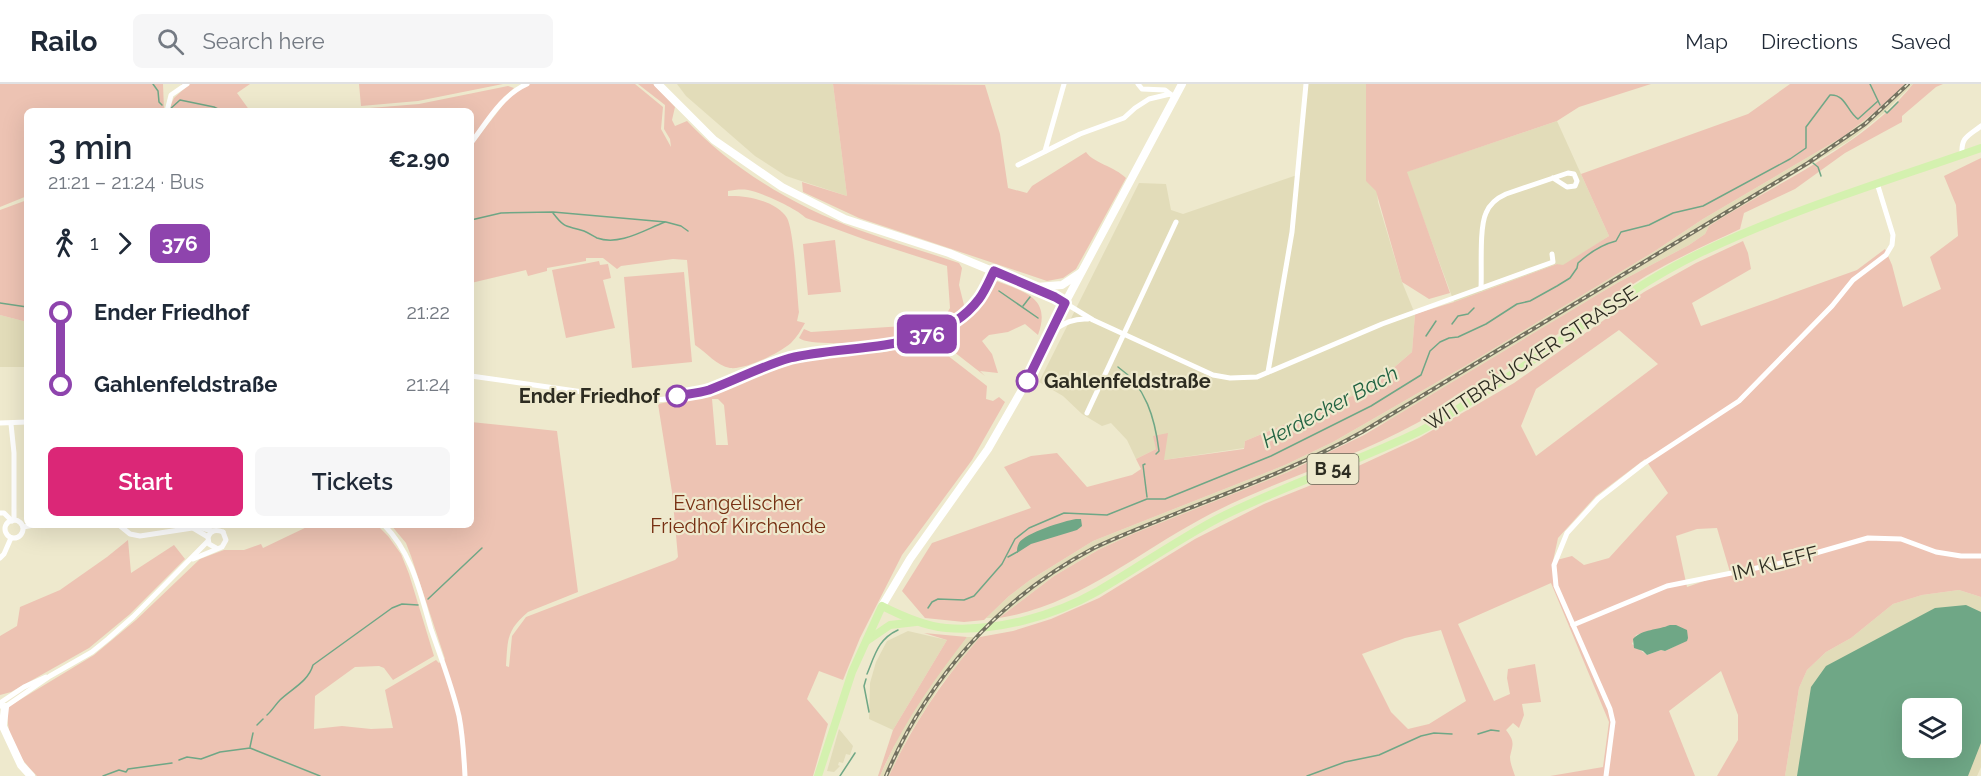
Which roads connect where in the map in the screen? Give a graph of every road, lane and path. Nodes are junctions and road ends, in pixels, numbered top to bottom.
1 (187, 84) edge
2 (527, 84) edge
3 (658, 84) edge
4 (1064, 84) edge
5 (1138, 84) edge
6 (1182, 84) edge
7 (1306, 84) edge
8 (1173, 96) junction
9 (167, 108) edge
10 (1981, 126) edge
11 (474, 139) edge
12 (1981, 148) edge
13 (1045, 151) junction
14 (1962, 154) junction
15 (1018, 165) dead end
16 (1553, 178) dead end
17 (1877, 183) junction
18 (1176, 222) dead end
19 (1552, 254) dead end
20 (994, 271) junction
21 (1082, 272) junction
22 (1032, 287) junction
23 (1481, 288) junction
24 (1065, 303) junction
25 (1093, 320) junction
26 (1051, 332) junction
27 (1124, 334) junction
28 (1268, 372) junction
29 (474, 376) edge
30 (1086, 413) dead end
31 (24, 422) edge
32 (0, 423) edge
33 (10, 424) junction
34 (0, 513) edge
35 (13, 521) junction
36 (23, 527) joint
37 (123, 528) edge
38 (191, 528) edge
39 (191, 528) edge
40 (224, 528) edge
41 (387, 528) edge
42 (223, 532) junction
43 (212, 533) edge
44 (9, 536) junction
45 (0, 537) edge
46 (217, 549) junction
47 (1981, 556) edge
48 (0, 558) edge
49 (190, 559) junction
50 (882, 606) junction
51 (919, 622) junction
52 (1573, 625) junction
53 (865, 642) junction
54 (2, 705) edge
55 (1, 723) edge
56 (30, 776) edge
57 (465, 776) edge
58 (818, 776) edge
59 (1606, 776) edge

1 - 9 street
2 - 11 street
3 - 20 main road
4 - 13 street
5 - 8 street
6 - 8 main road
7 - 28 street
8 - 13 street
8 - 21 main road
10 - 14 street
12 - 14 main road, WITTBRÄUCKER STRASSE / B 54
13 - 15 street
14 - 17 main road, WITTBRÄUCKER STRASSE / B 54
16 - 23 street
17 - 51 main road, WITTBRÄUCKER STRASSE / B 54
17 - 52 street
18 - 27 street
19 - 23 street
20 - 22 main road
20 - 29 street
21 - 22 main road
21 - 24 main road
22 - 24 main road
23 - 28 street
24 - 25 street
24 - 26 main road
25 - 26 street
25 - 27 street
26 - 50 main road
27 - 28 street
27 - 30 street
31 - 33 street
32 - 33 street
33 - 35 street
34 - 35 street
35 - 36 street
35 - 44 street
36 - 44 street
37 - 38 street
39 - 43 street
40 - 42 street
41 - 57 street
42 - 43 street
42 - 46 street
43 - 46 street
43 - 49 street
44 - 45 street
44 - 48 street
46 - 49 street
47 - 52 street, IM KLEFF
49 - 54 street
50 - 51 main road, WITTBRÄUCKER STRASSE / B 54
50 - 53 main road
51 - 53 main road, WITTBRÄUCKER STRASSE / B 54
52 - 59 street
53 - 58 main road
54 - 55 main road
55 - 56 main road

